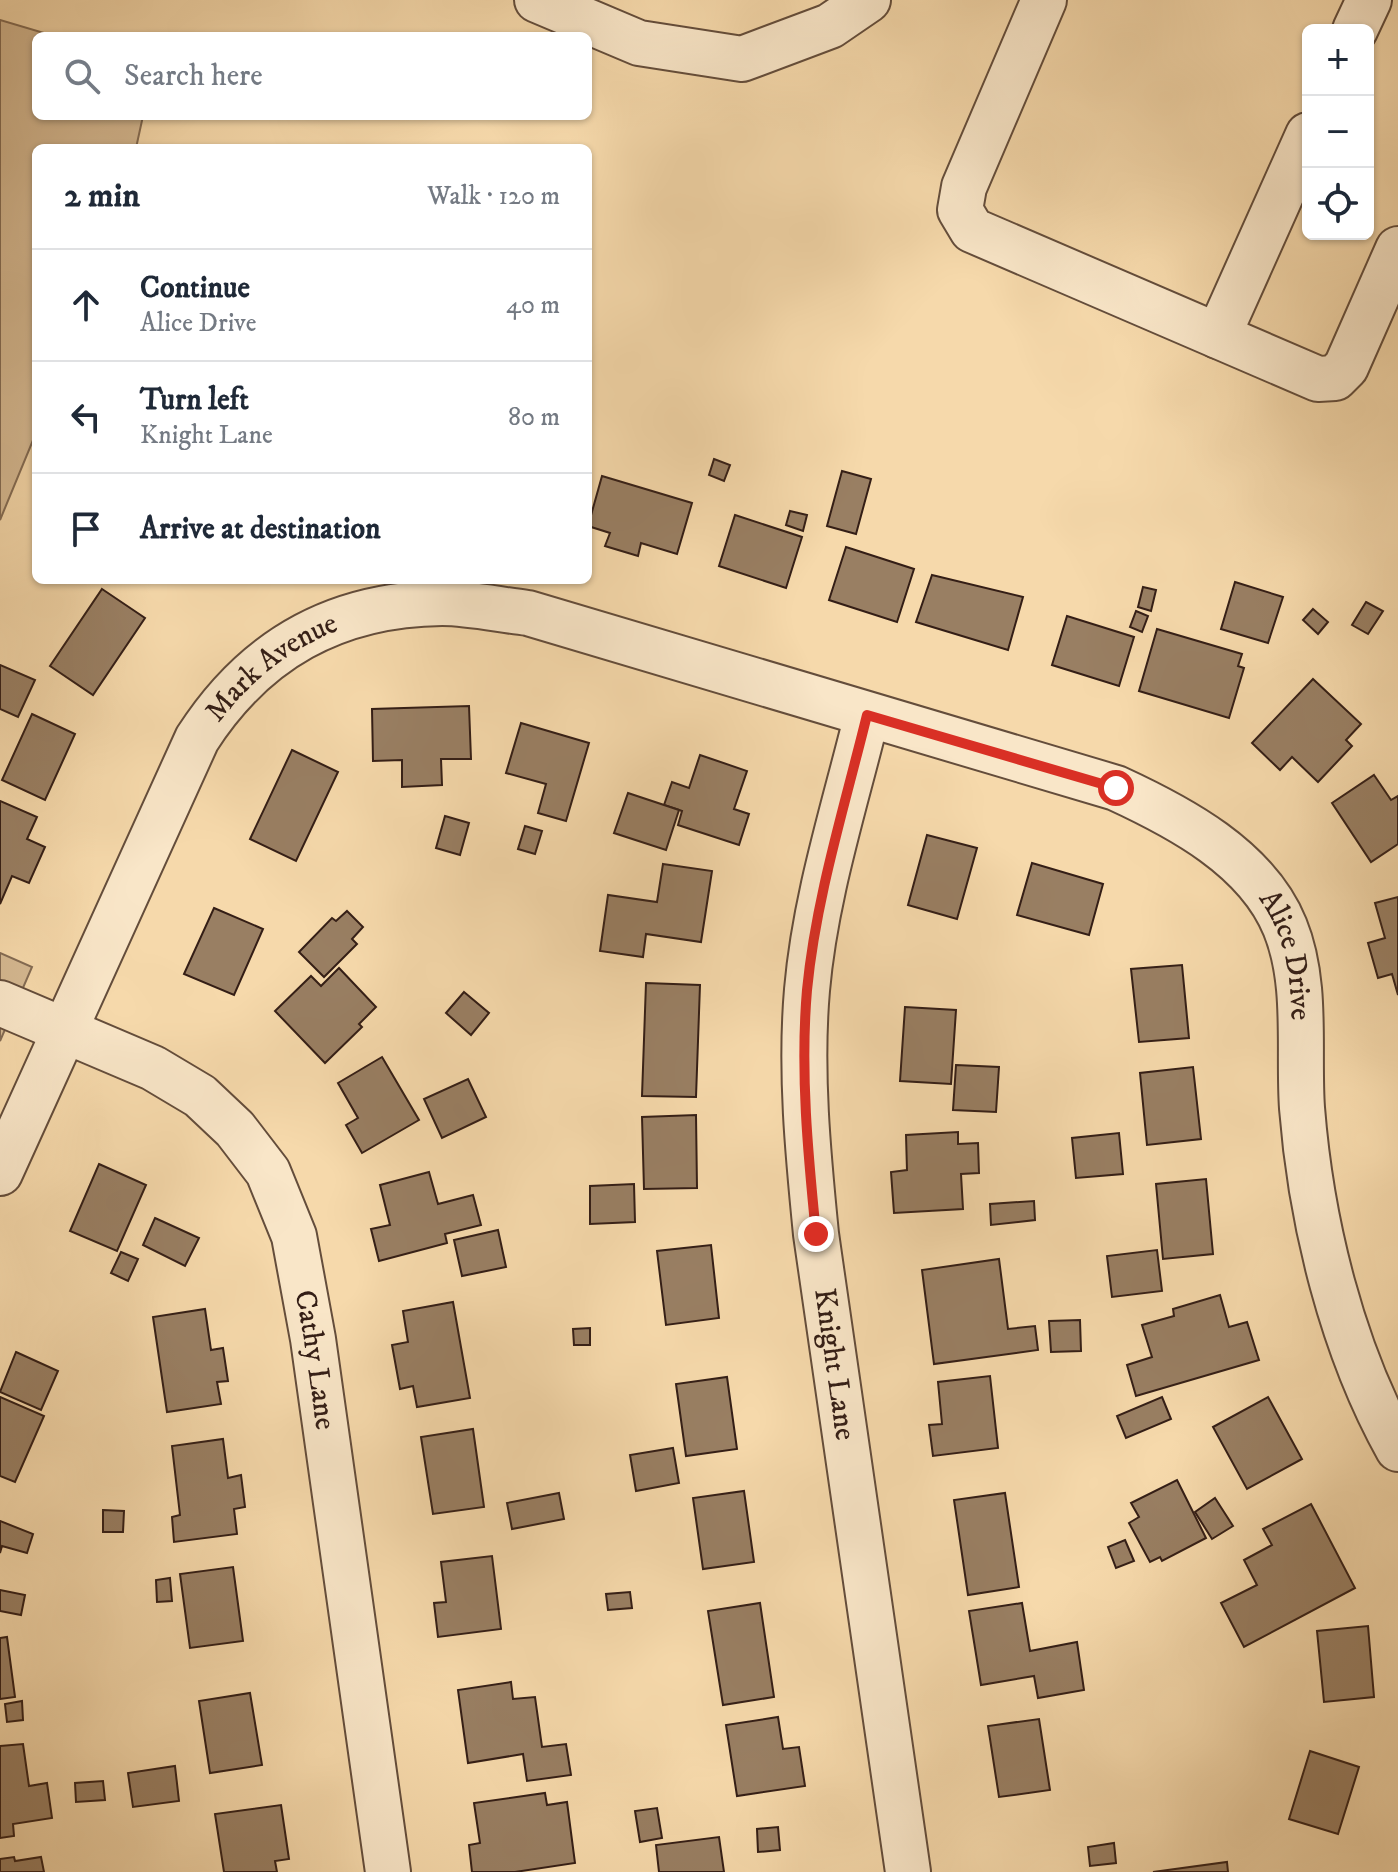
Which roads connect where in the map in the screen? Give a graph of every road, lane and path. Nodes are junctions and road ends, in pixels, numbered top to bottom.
1 (537, 0) edge
2 (868, 0) edge
3 (1044, 0) edge
4 (1369, 0) edge
5 (1358, 24) edge
6 (1302, 148) edge
7 (1398, 249) edge
8 (1218, 336) junction
9 (867, 715) junction
10 (0, 1003) edge
11 (64, 1030) junction
12 (0, 1173) edge
13 (1398, 1449) edge
14 (388, 1872) edge
15 (908, 1872) edge

1 - 2 street
3 - 8 street
4 - 5 street
6 - 8 street
7 - 8 street
9 - 11 street, Mark Avenue
9 - 13 street, Alice Drive
9 - 15 street, Knight Lane
10 - 11 street, Cathy Lane
11 - 12 street, Mark Avenue
11 - 14 street, Cathy Lane

